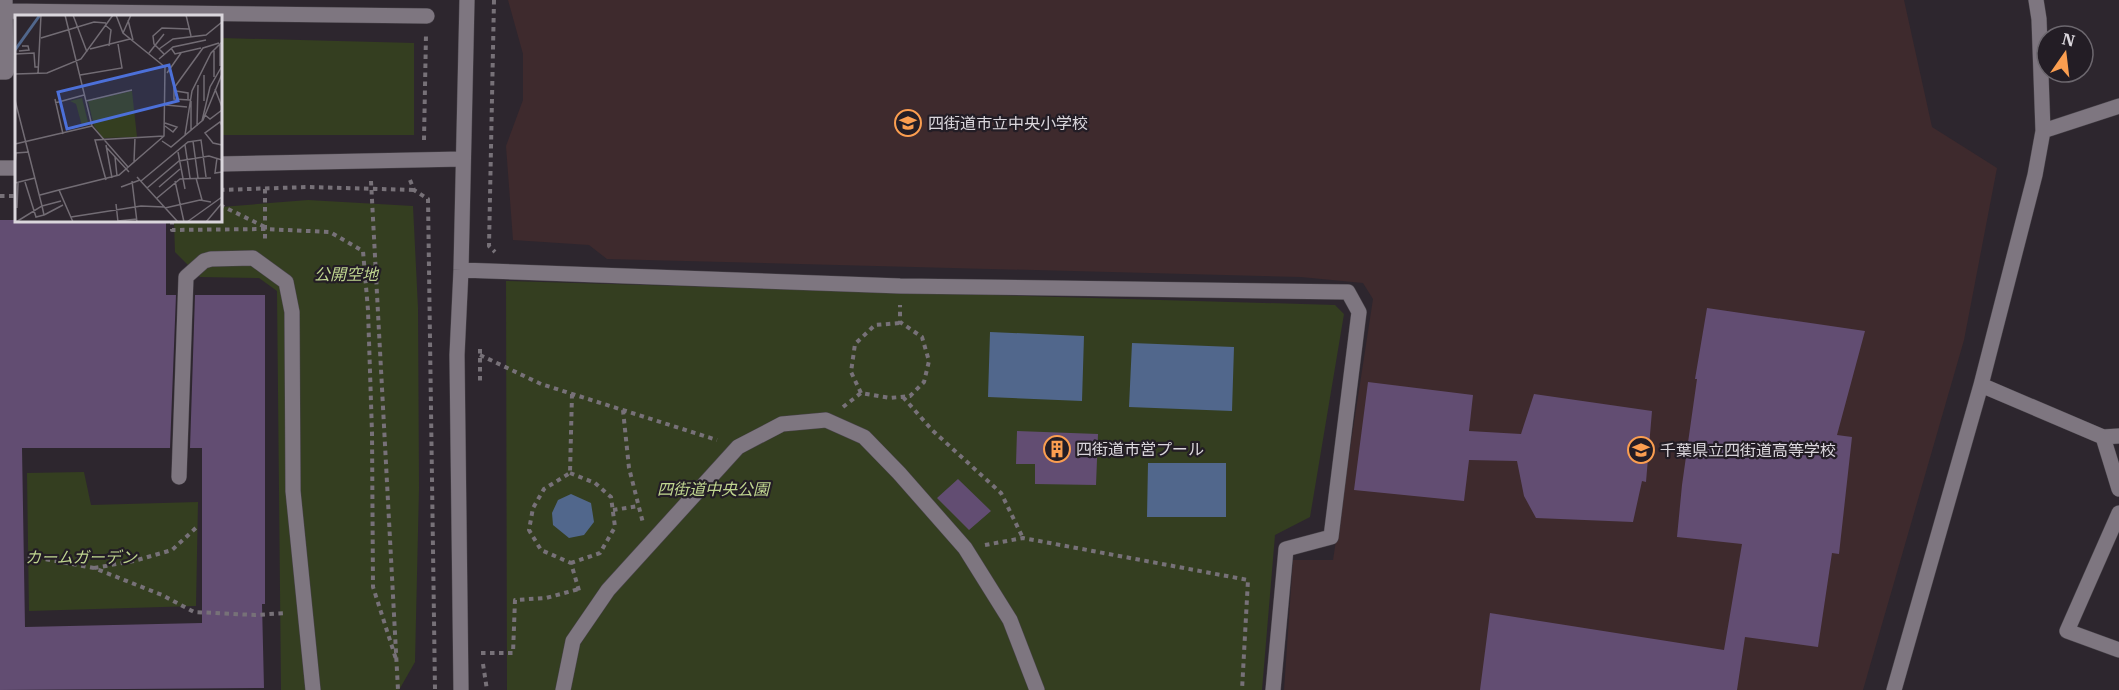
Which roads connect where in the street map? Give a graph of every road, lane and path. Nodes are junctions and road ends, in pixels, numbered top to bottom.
1 (467, 0) edge
2 (494, 0) edge
3 (2036, 0) edge
4 (5, 6) edge
5 (427, 16) joint
6 (0, 72) edge
7 (2119, 106) edge
8 (2043, 131) junction
9 (424, 142) dead end
10 (463, 159) junction
11 (222, 164) edge
12 (265, 180) dead end
13 (380, 180) dead end
14 (400, 180) dead end
15 (222, 189) edge
16 (414, 190) junction
17 (222, 206) edge
18 (172, 222) edge
19 (265, 227) junction
20 (496, 254) dead end
21 (265, 266) junction
22 (461, 270) junction
23 (900, 286) junction
24 (900, 322) junction
25 (480, 356) dead end
26 (1981, 385) junction
27 (861, 393) junction
28 (572, 394) junction
29 (903, 397) junction
30 (623, 411) junction
31 (826, 420) junction
32 (2119, 436) edge
33 (2103, 437) junction
34 (738, 447) junction
35 (570, 473) junction
36 (178, 477) dead end
37 (2119, 489) edge
38 (639, 506) junction
39 (613, 510) junction
40 (2119, 513) edge
41 (198, 526) dead end
42 (1023, 538) junction
43 (649, 544) junction
44 (965, 548) junction
45 (27, 556) dead end
46 (571, 563) junction
47 (94, 568) junction
48 (579, 589) junction
49 (306, 612) junction
50 (588, 620) junction
51 (2119, 650) edge
52 (481, 654) dead end
53 (396, 659) junction
54 (313, 690) edge
55 (398, 690) edge
56 (435, 690) edge
57 (460, 690) edge
58 (563, 690) edge
59 (1037, 690) edge
60 (1242, 690) edge
61 (1273, 690) edge
62 (1894, 690) edge

1 - 10 street
2 - 20 path
3 - 8 street
4 - 5 street
4 - 6 street
5 - 9 path
7 - 8 street
8 - 26 street
10 - 11 street
10 - 22 street
12 - 19 path
13 - 53 path
14 - 16 path
15 - 16 path
16 - 56 path
17 - 19 path
18 - 53 path
19 - 21 path
21 - 36 street
21 - 49 street
22 - 23 street
22 - 57 street
23 - 24 path
23 - 61 street
24 - 27 path
24 - 29 path
25 - 28 path
26 - 33 street
26 - 62 street
27 - 29 path
27 - 31 path
28 - 30 path
28 - 35 path
29 - 42 path
30 - 34 path
30 - 38 path
31 - 34 street
31 - 44 street
32 - 33 street
33 - 37 street
34 - 43 street
35 - 39 path
35 - 46 path
38 - 39 path
38 - 43 path
39 - 46 path
40 - 51 street
41 - 47 path
42 - 44 path
42 - 60 path
43 - 50 street
44 - 59 street
45 - 47 path
46 - 48 path
47 - 49 path
48 - 50 path
48 - 52 path
49 - 54 street
50 - 58 street
53 - 55 path

